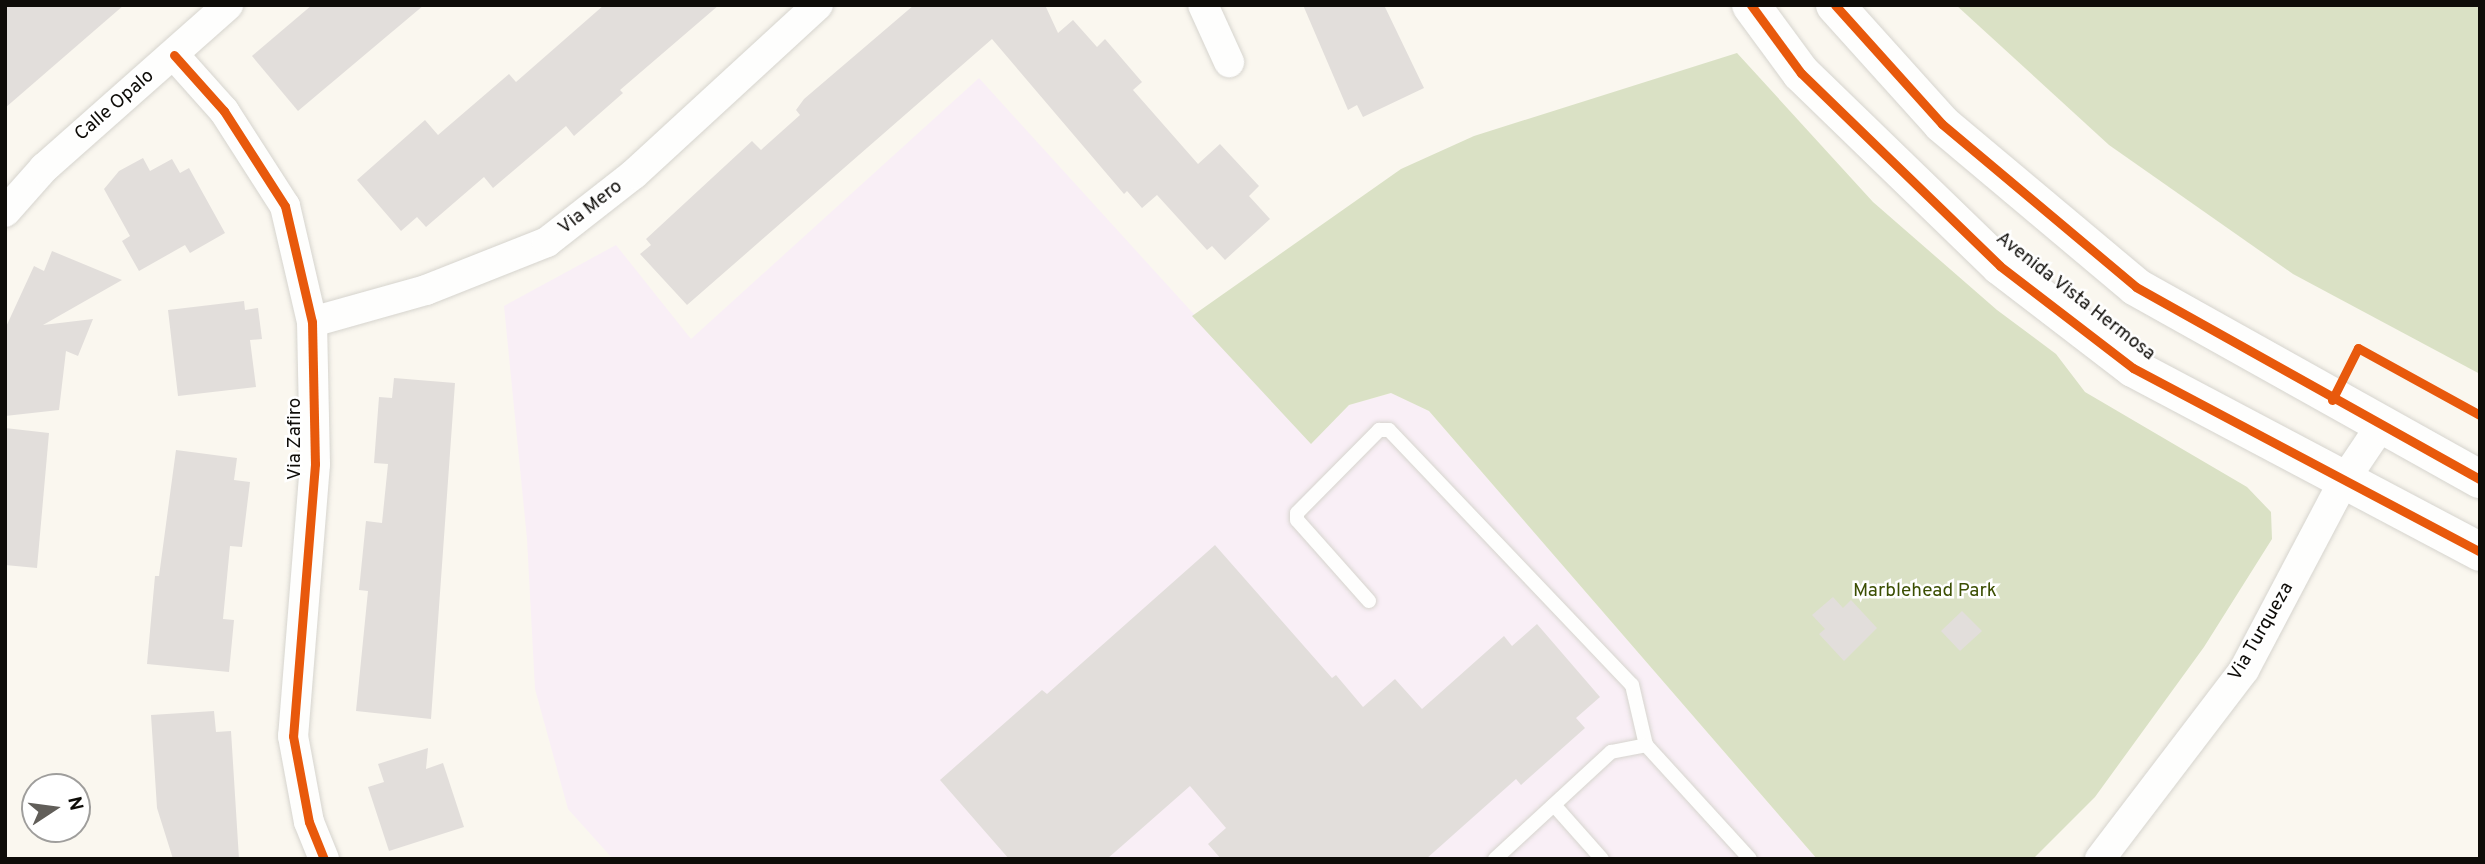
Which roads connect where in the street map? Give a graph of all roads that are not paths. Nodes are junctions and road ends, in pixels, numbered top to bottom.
1 (228, 5) edge
2 (818, 5) edge
3 (1203, 5) edge
4 (1751, 5) edge
5 (1835, 5) edge
6 (174, 55) junction
7 (1229, 62) dead end
8 (5, 212) edge
9 (312, 321) junction
10 (2380, 427) junction
11 (2480, 480) edge
12 (2343, 482) junction
13 (2480, 552) edge
14 (1369, 601) dead end
15 (1646, 745) junction
16 (1554, 805) junction
17 (324, 859) edge
18 (1495, 859) edge
19 (1602, 859) edge
20 (1750, 859) edge
21 (2100, 859) edge

1 - 6 street, Calle Opalo
2 - 9 street, Via Mero
3 - 7 street
4 - 12 main road, Avenida Vista Hermosa
5 - 10 main road
6 - 8 street, Calle Opalo
6 - 9 street, Via Zafiro
9 - 17 street, Via Zafiro
10 - 11 main road
10 - 12 street, Via Turqueza
12 - 13 main road, Avenida Vista Hermosa
12 - 21 street, Via Turqueza
14 - 15 lane
15 - 16 lane
15 - 20 lane
16 - 18 lane
16 - 19 lane

